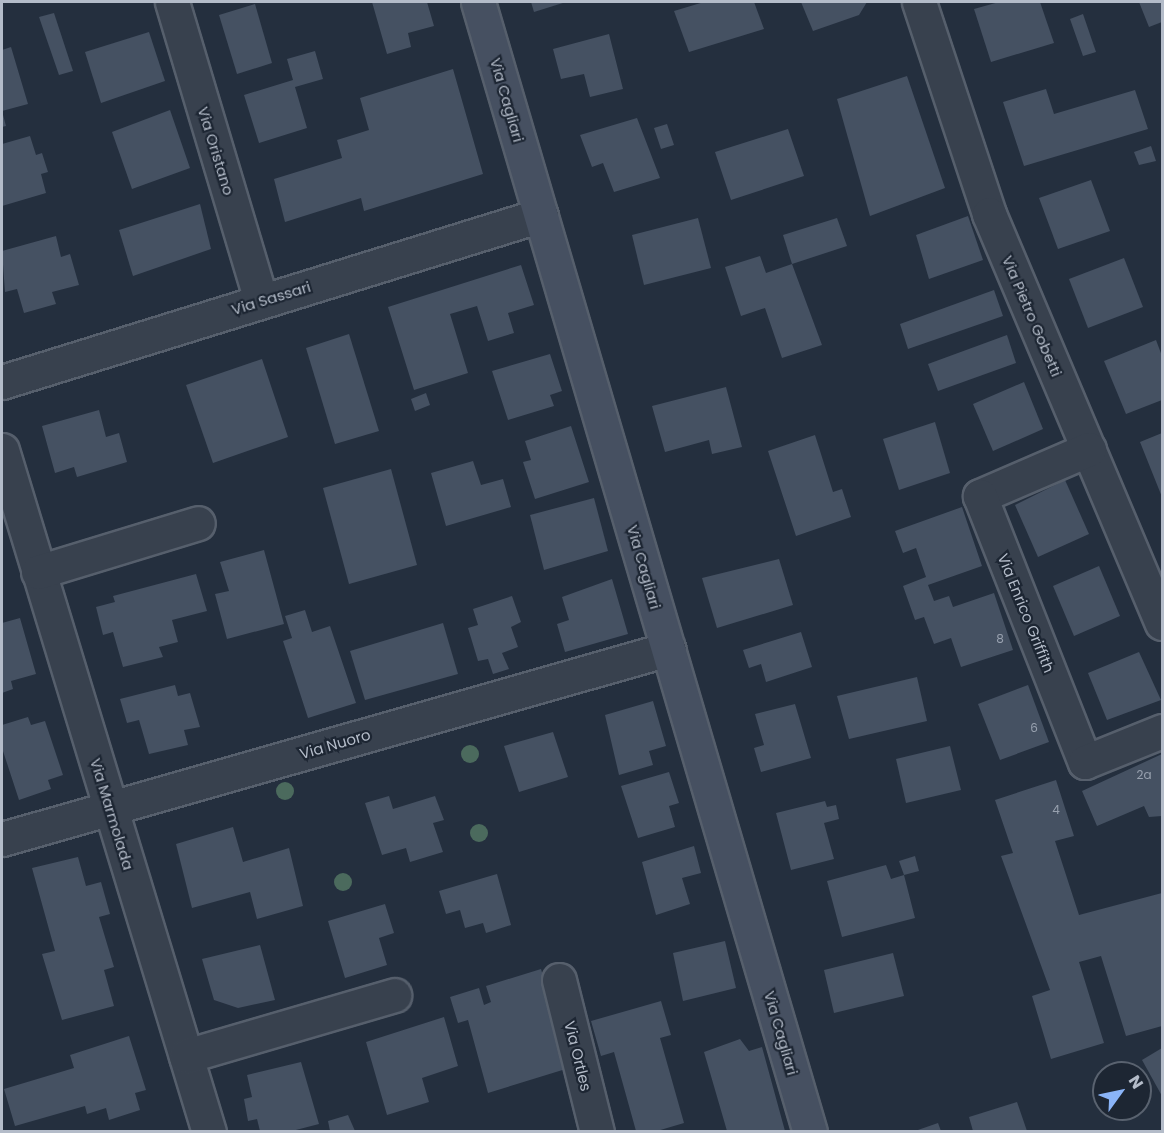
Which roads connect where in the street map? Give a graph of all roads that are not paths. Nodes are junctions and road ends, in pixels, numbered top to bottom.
1 (172, 2) edge
2 (478, 2) edge
3 (919, 2) edge
4 (540, 214) junction
5 (261, 301) junction
6 (2, 382) edge
7 (1089, 449) junction
8 (2, 450) edge
9 (198, 523) dead end
10 (38, 572) junction
11 (1162, 623) edge
12 (668, 649) junction
13 (1162, 731) edge
14 (111, 808) junction
15 (2, 839) edge
16 (559, 980) dead end
17 (394, 995) dead end
18 (186, 1056) junction
19 (209, 1131) edge
20 (597, 1131) edge
21 (810, 1131) edge

1 - 5 street, Via Oristano
2 - 4 street, Via Cagliari
3 - 7 street, Via Pietro Gobetti
4 - 5 street, Via Sassari
4 - 12 street, Via Cagliari
5 - 6 street, Via Sassari
7 - 11 street, Via Pietro Gobetti
7 - 13 street, Via Enrico Griffith
8 - 10 street, Via Marmolada
9 - 10 street
10 - 14 street, Via Marmolada
12 - 14 street, Via Nuoro
12 - 21 street, Via Cagliari
14 - 15 street, Via Nuoro
14 - 18 street, Via Marmolada
16 - 20 street, Via Ortles
17 - 18 street
18 - 19 street, Via Marmolada

